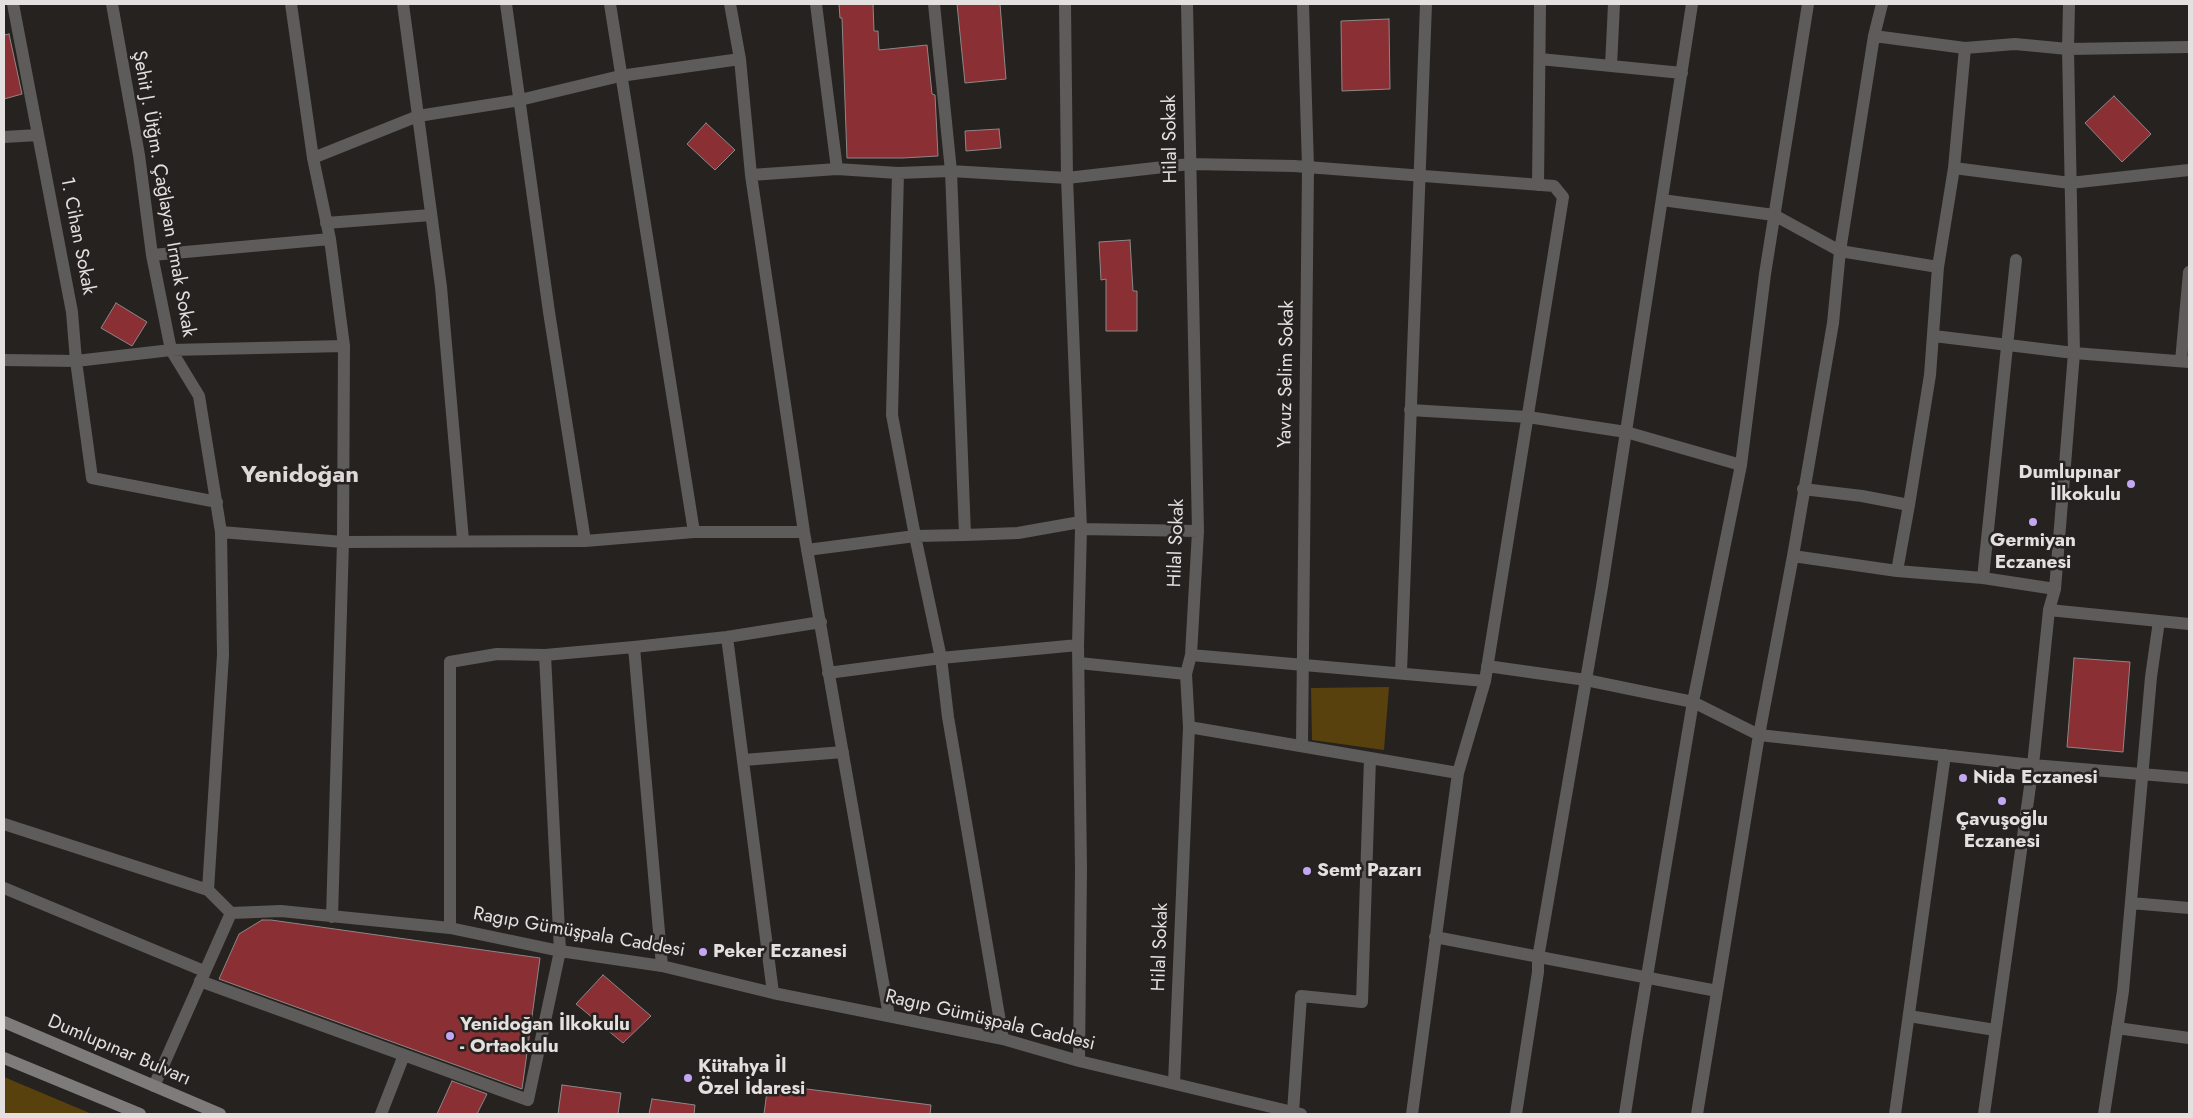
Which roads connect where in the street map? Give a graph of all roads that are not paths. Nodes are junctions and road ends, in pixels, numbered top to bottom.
1 (13, 4) edge
2 (112, 4) edge
3 (291, 4) edge
4 (403, 4) edge
5 (506, 4) edge
6 (610, 4) edge
7 (730, 4) edge
8 (816, 4) edge
9 (934, 4) edge
10 (1065, 4) edge
11 (1187, 4) edge
12 (1303, 4) edge
13 (1426, 4) edge
14 (1540, 4) edge
15 (1614, 4) edge
16 (1692, 4) edge
17 (1808, 4) edge
18 (1882, 4) edge
19 (2069, 4) edge
20 (1874, 36) junction
21 (2189, 47) edge
22 (1966, 48) junction
23 (2068, 49) junction
24 (740, 59) junction
25 (1540, 59) junction
26 (1611, 66) junction
27 (1682, 74) junction
28 (620, 76) junction
29 (520, 100) junction
30 (418, 116) junction
31 (38, 135) junction
32 (4, 137) edge
33 (313, 158) junction
34 (1190, 164) junction
35 (1308, 168) junction
36 (1954, 168) junction
37 (837, 170) junction
38 (2189, 170) edge
39 (951, 171) junction
40 (898, 173) junction
41 (751, 174) junction
42 (1419, 176) junction
43 (1067, 178) junction
44 (2070, 183) junction
45 (1538, 185) junction
46 (1662, 200) junction
47 (432, 215) junction
48 (1774, 215) junction
49 (326, 223) junction
50 (330, 238) junction
51 (1840, 250) junction
52 (152, 255) junction
53 (2016, 260) dead end
54 (1938, 267) junction
55 (2189, 272) edge
56 (1934, 336) junction
57 (2007, 345) junction
58 (344, 346) junction
59 (171, 350) junction
60 (2074, 353) junction
61 (4, 360) edge
62 (76, 361) junction
63 (2185, 362) edge
64 (1410, 410) junction
65 (1528, 417) junction
66 (1626, 432) junction
67 (1741, 465) junction
68 (1803, 489) junction
69 (217, 502) junction
70 (1909, 505) junction
71 (1080, 526) junction
72 (1198, 531) junction
73 (221, 532) junction
74 (694, 532) junction
75 (804, 532) junction
76 (915, 536) junction
77 (965, 536) junction
78 (463, 540) junction
79 (585, 541) junction
80 (343, 542) junction
81 (807, 550) junction
82 (1793, 556) junction
83 (1898, 571) junction
84 (1983, 578) junction
85 (2055, 589) junction
86 (2050, 610) junction
87 (821, 622) junction
88 (2159, 622) junction
89 (2189, 624) edge
90 (727, 637) junction
91 (1078, 645) junction
92 (634, 648) junction
93 (545, 655) junction
94 (1191, 655) junction
95 (942, 658) junction
96 (1079, 662) junction
97 (1302, 664) junction
98 (1487, 666) junction
99 (828, 673) junction
100 (1401, 673) junction
101 (1186, 674) junction
102 (1586, 680) junction
103 (1485, 681) junction
104 (1693, 702) junction
105 (1189, 727) junction
106 (1759, 735) junction
107 (1302, 746) junction
108 (843, 752) junction
109 (1945, 754) junction
110 (1370, 758) junction
111 (744, 760) junction
112 (2033, 765) junction
113 (1458, 773) junction
114 (2142, 775) junction
115 (2189, 778) edge
116 (4, 824) edge
117 (4, 888) edge
118 (208, 890) junction
119 (2131, 902) junction
120 (2189, 908) edge
121 (231, 913) junction
122 (332, 917) junction
123 (450, 928) junction
124 (1435, 937) junction
125 (560, 951) junction
126 (1538, 958) junction
127 (662, 966) junction
128 (202, 976) junction
129 (1647, 977) junction
130 (1717, 991) junction
131 (773, 993) junction
132 (889, 1016) junction
133 (1909, 1016) junction
134 (4, 1022) edge
135 (2117, 1028) junction
136 (1995, 1030) junction
137 (2189, 1038) edge
138 (1002, 1039) junction
139 (404, 1055) junction
140 (4, 1058) edge
141 (1079, 1061) junction
142 (1174, 1082) junction
143 (154, 1086) junction
144 (1297, 1113) edge
145 (140, 1114) edge
146 (220, 1114) edge
147 (381, 1114) edge
148 (1412, 1114) edge
149 (1516, 1114) edge
150 (1625, 1114) edge
151 (1697, 1114) edge
152 (1895, 1114) edge
153 (1984, 1114) edge
154 (2104, 1114) edge

1 - 31 street, 1. Cihan Sokak
2 - 52 street, Şehit J. Ütğm. Çağlayan Irmak Sokak
3 - 33 street
4 - 30 street
5 - 29 street
6 - 28 street
7 - 24 street
8 - 37 street
9 - 39 street
10 - 43 street
11 - 34 street, Hilal Sokak
12 - 35 street, Yavuz Selim Sokak
13 - 42 street
14 - 25 street
15 - 26 street
16 - 27 street
17 - 48 street
18 - 20 street
19 - 23 street
20 - 22 street
20 - 51 street
21 - 23 street
22 - 23 street
22 - 36 street
23 - 44 street
24 - 28 street
24 - 41 street
25 - 26 street
25 - 45 street
26 - 27 street
27 - 46 street
28 - 29 street
28 - 74 street
29 - 30 street
29 - 79 street
30 - 33 street
30 - 47 street
31 - 32 street
31 - 62 street, 1. Cihan Sokak
33 - 49 street
34 - 35 street
34 - 43 street
34 - 72 street, Hilal Sokak
35 - 42 street
35 - 97 street, Yavuz Selim Sokak
36 - 44 street
36 - 54 street
37 - 40 street
37 - 41 street
38 - 44 street
39 - 40 street
39 - 43 street
39 - 77 street
40 - 76 street
41 - 75 street
42 - 45 street
42 - 64 street
43 - 71 street
44 - 60 street
45 - 65 street
46 - 48 street
46 - 66 street
47 - 49 street
47 - 78 street
48 - 51 street
48 - 67 street
49 - 50 street
50 - 52 street
50 - 58 street
51 - 54 street
51 - 68 street
52 - 59 street, Şehit J. Ütğm. Çağlayan Irmak Sokak
53 - 57 street
54 - 56 street
55 - 63 street
56 - 57 street
56 - 70 street
57 - 60 street
57 - 84 street
58 - 59 street
58 - 80 street
59 - 62 street
59 - 69 street, Şehit J. Ütğm. Çağlayan Irmak Sokak
60 - 63 street
60 - 85 street
61 - 62 street
62 - 69 street, 1. Cihan Sokak
64 - 65 street
64 - 100 street
65 - 66 street
65 - 98 street
66 - 67 street
66 - 102 street
67 - 104 street
68 - 70 street
68 - 82 street
69 - 73 street, Şehit J. Ütğm. Çağlayan Irmak Sokak
70 - 83 street
71 - 72 street
71 - 77 street
71 - 91 street
72 - 94 street, Hilal Sokak
73 - 80 street
73 - 118 street, Şehit J. Ütğm. Çağlayan Irmak Sokak
74 - 75 street
74 - 79 street
75 - 81 street
76 - 77 street
76 - 81 street
76 - 95 street
78 - 79 street
78 - 80 street
80 - 122 street
81 - 87 street
82 - 83 street
82 - 106 street
83 - 84 street
84 - 85 street
85 - 86 street
86 - 88 street
86 - 112 street
87 - 90 street
87 - 99 street
88 - 89 street
88 - 114 street
90 - 92 street
90 - 111 street
91 - 95 street
91 - 96 street
92 - 93 street
92 - 127 street
93 - 123 street
93 - 125 street
94 - 97 street
94 - 101 street, Hilal Sokak
95 - 99 street
95 - 138 street
96 - 101 street
96 - 141 street
97 - 100 street
97 - 107 street, Yavuz Selim Sokak
98 - 102 street
98 - 103 street
99 - 108 street
100 - 103 street
101 - 105 street, Hilal Sokak
102 - 104 street
102 - 126 street
103 - 113 street
104 - 106 street
104 - 129 street
105 - 107 street
105 - 142 street, Hilal Sokak
106 - 109 street
106 - 130 street
107 - 110 street
108 - 111 street
108 - 132 street
109 - 112 street
109 - 133 street
110 - 113 street
110 - 144 street
111 - 131 street
112 - 114 street
112 - 136 street
113 - 124 street
114 - 115 street
114 - 119 street
116 - 118 street
117 - 128 street
118 - 121 street
119 - 120 street
119 - 135 street
121 - 122 street, Ragıp Gümüşpala Caddesi
121 - 128 street
122 - 123 street, Ragıp Gümüşpala Caddesi
123 - 125 street, Ragıp Gümüşpala Caddesi
124 - 126 street
124 - 148 street
125 - 127 street, Ragıp Gümüşpala Caddesi
125 - 139 street
126 - 129 street
126 - 149 street
127 - 131 street, Ragıp Gümüşpala Caddesi
128 - 139 street
128 - 143 street
129 - 130 street
129 - 150 street
130 - 151 street
131 - 132 street, Ragıp Gümüşpala Caddesi
132 - 138 street, Ragıp Gümüşpala Caddesi
133 - 136 street
133 - 152 street
134 - 143 main road, Dumlupınar Bulvarı
135 - 137 street
135 - 154 street
136 - 153 street
138 - 141 street, Ragıp Gümüşpala Caddesi
139 - 147 street
140 - 145 main road
141 - 142 street, Ragıp Gümüşpala Caddesi
142 - 144 street, Ragıp Gümüşpala Caddesi
143 - 146 main road, Dumlupınar Bulvarı

